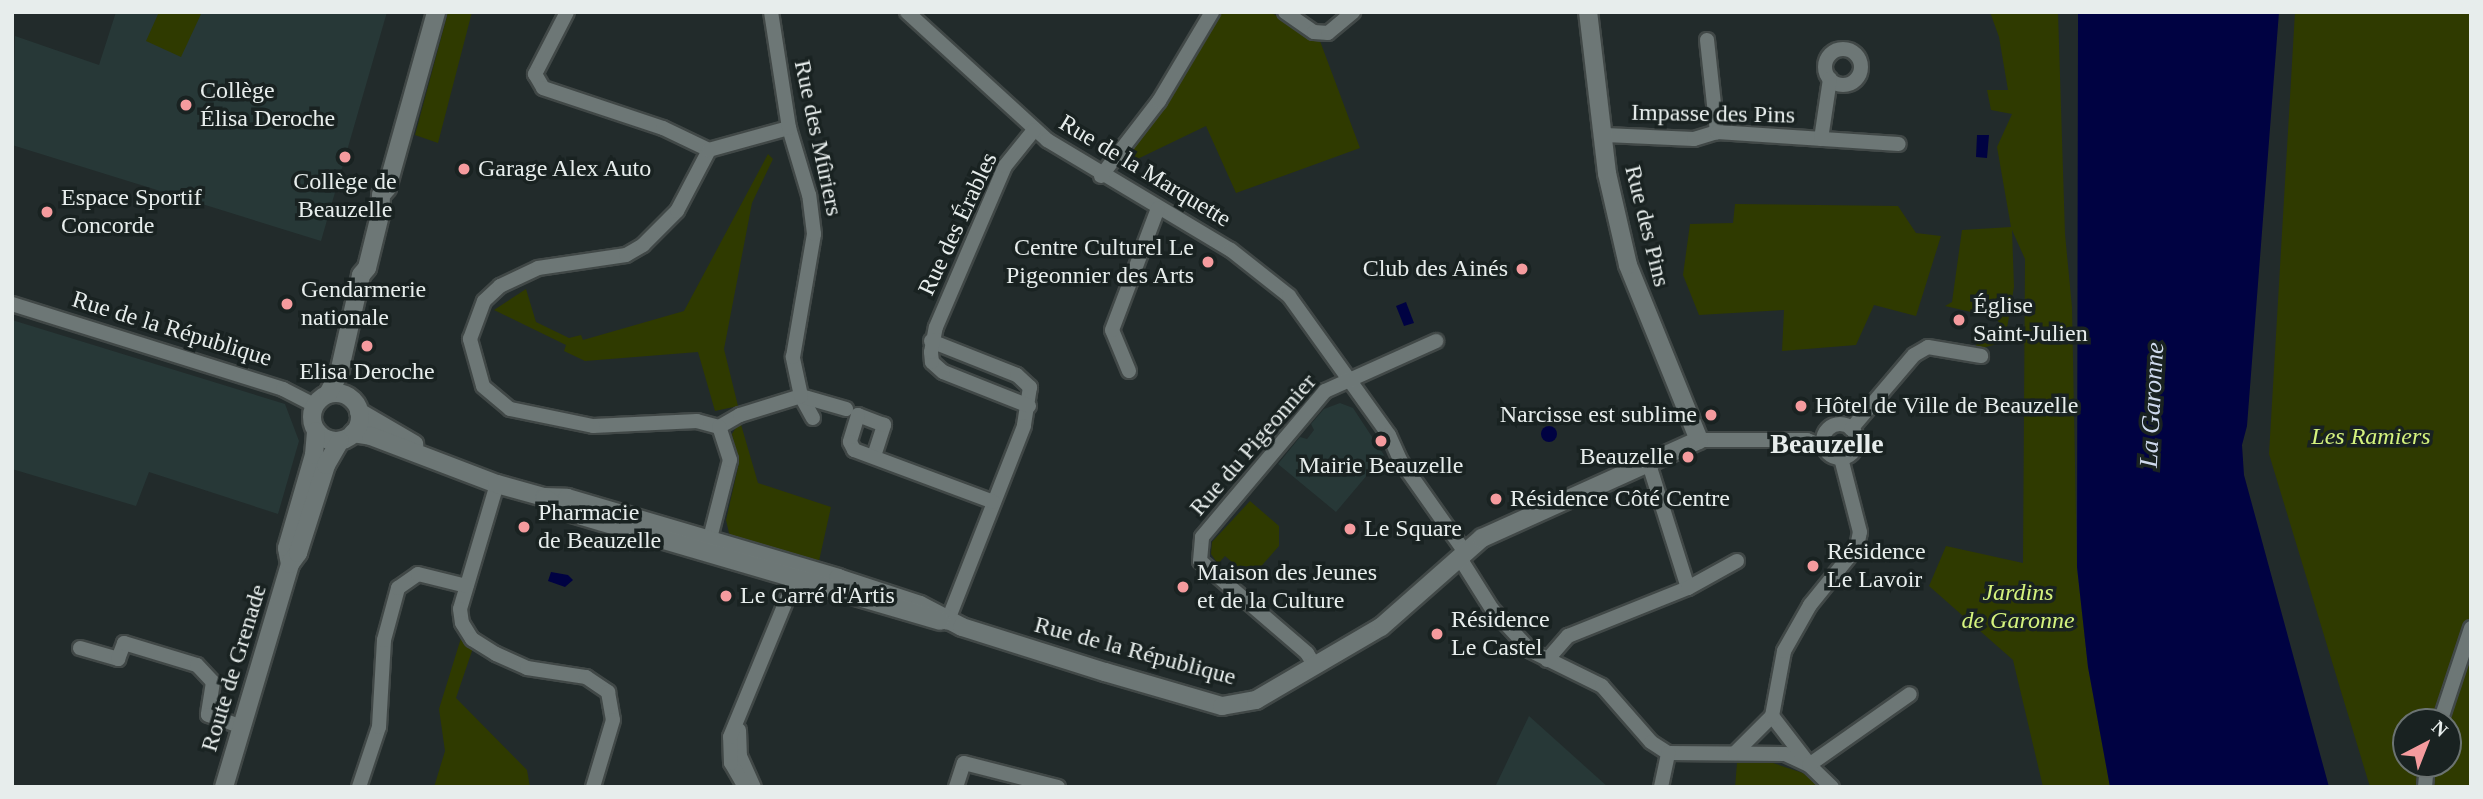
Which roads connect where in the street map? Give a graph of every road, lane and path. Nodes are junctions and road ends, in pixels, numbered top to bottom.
1 (436, 12) edge
2 (567, 12) edge
3 (771, 12) edge
4 (907, 12) edge
5 (1212, 12) edge
6 (1285, 12) edge
7 (1353, 12) edge
8 (1588, 12) edge
9 (1707, 40) dead end
10 (1830, 79) dead end
11 (789, 128) junction
12 (1034, 130) junction
13 (1717, 132) junction
14 (1605, 135) junction
15 (1821, 139) junction
16 (1899, 144) dead end
17 (709, 150) junction
18 (1101, 176) junction
19 (1158, 208) junction
20 (368, 268) junction
21 (12, 304) edge
22 (931, 341) junction
23 (1436, 341) dead end
24 (1981, 356) dead end
25 (1129, 371) dead end
26 (1350, 377) junction
27 (801, 396) junction
28 (321, 399) junction
29 (355, 404) junction
30 (1029, 406) junction
31 (846, 409) dead end
32 (813, 418) dead end
33 (719, 427) junction
34 (1851, 429) junction
35 (316, 431) junction
36 (347, 437) junction
37 (1699, 440) junction
38 (1824, 447) junction
39 (423, 455) junction
40 (874, 456) dead end
41 (1841, 458) junction
42 (1648, 461) junction
43 (497, 484) junction
44 (994, 502) junction
45 (710, 541) junction
46 (1462, 555) junction
47 (1737, 561) dead end
48 (290, 564) junction
49 (797, 573) junction
50 (467, 586) junction
51 (1688, 587) junction
52 (947, 622) junction
53 (2471, 628) edge
54 (80, 648) dead end
55 (1547, 660) junction
56 (1315, 666) junction
57 (1910, 694) dead end
58 (2445, 708) edge
59 (1772, 716) junction
60 (243, 727) junction
61 (1668, 753) junction
62 (1735, 753) junction
63 (1809, 765) junction
64 (749, 785) edge
65 (224, 787) edge
66 (359, 787) edge
67 (593, 787) edge
68 (956, 787) edge
69 (1058, 787) edge
70 (1661, 787) edge
71 (1832, 787) edge

1 - 20 street
2 - 17 street
3 - 11 street, Rue des Mûriers
4 - 12 street, Rue de la Marquette
5 - 18 street
6 - 7 street
8 - 14 street, Rue des Pins
9 - 13 street
10 - 15 street, Impasse des Pins
11 - 17 street
11 - 27 street, Rue des Mûriers
12 - 18 street, Rue de la Marquette
12 - 22 street, Rue des Érables
13 - 14 street, Impasse des Pins
13 - 15 street, Impasse des Pins
14 - 37 street, Rue des Pins
15 - 16 street, Impasse des Pins
17 - 33 street
18 - 19 street, Rue de la Marquette
19 - 25 street
19 - 26 street, Rue de la Marquette
20 - 28 street
20 - 29 street
21 - 28 street, Rue de la République
22 - 30 street
22 - 30 street
23 - 26 street
24 - 34 street
26 - 46 street, Rue de la Marquette
26 - 56 street, Rue du Pigeonnier
27 - 31 street
27 - 32 street, Rue des Mûriers
27 - 33 street
28 - 29 street
28 - 35 street
29 - 36 street
29 - 39 street, Rue de la République
30 - 44 street
33 - 45 street
34 - 38 street
34 - 41 street
35 - 36 street
35 - 48 street, Route de Grenade
36 - 39 street, Rue de la République
36 - 48 street, Route de Grenade
37 - 38 street
37 - 42 street, Rue de la République
38 - 41 street
39 - 43 street, Rue de la République
40 - 44 street
41 - 59 street
42 - 46 street, Rue de la République
42 - 51 street
43 - 45 street, Rue de la République
43 - 50 street
44 - 52 street
45 - 49 street, Rue de la République
46 - 55 street, Rue de la Marquette
46 - 56 street, Rue de la République
47 - 51 street
48 - 60 street, Route de Grenade
49 - 52 street, Rue de la République
49 - 64 street
50 - 66 street
50 - 67 street
51 - 55 street
52 - 56 street, Rue de la République
53 - 58 street
54 - 60 street
55 - 61 street, Rue de la Marquette
57 - 63 street
59 - 62 street
59 - 63 street
60 - 65 street, Route de Grenade
61 - 62 street
61 - 70 street
62 - 63 street
63 - 71 street
68 - 69 street

